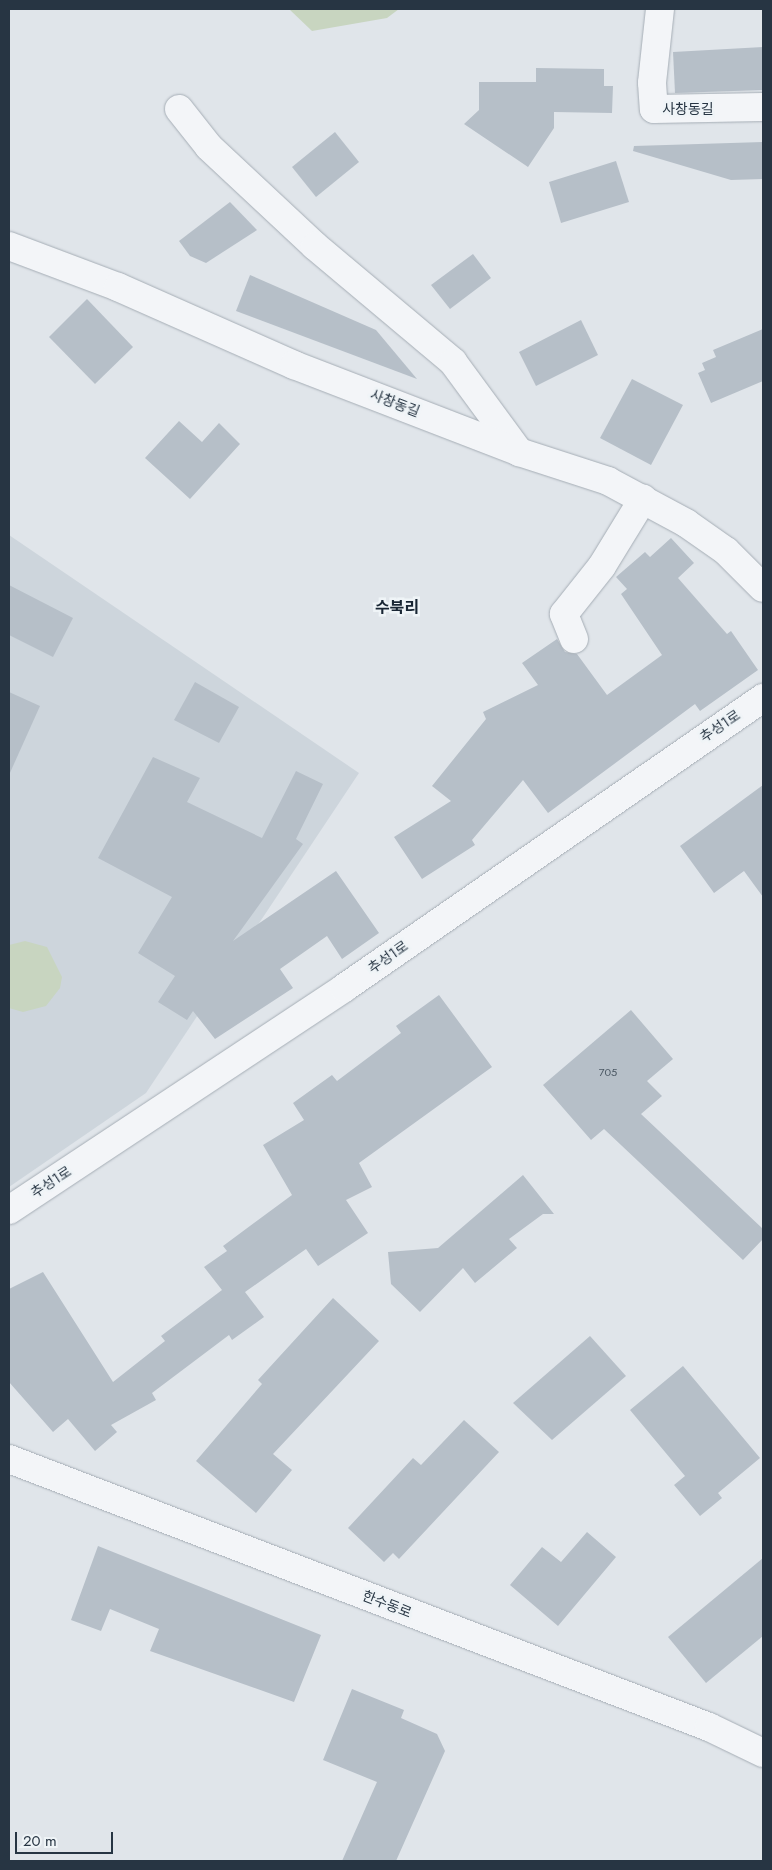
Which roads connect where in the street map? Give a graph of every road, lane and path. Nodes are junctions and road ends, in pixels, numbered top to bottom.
1 (660, 9) edge
2 (763, 107) edge
3 (179, 109) dead end
4 (9, 246) edge
5 (519, 452) junction
6 (643, 500) junction
7 (763, 588) edge
8 (574, 638) dead end
9 (763, 698) edge
10 (9, 1210) edge
11 (9, 1460) edge
12 (763, 1753) edge

1 - 2 street, 사창동길
3 - 5 street
4 - 5 street, 사창동길
5 - 6 street, 사창동길
6 - 7 street, 사창동길
6 - 8 street
9 - 10 street, 추성1로
11 - 12 street, 한수동로

